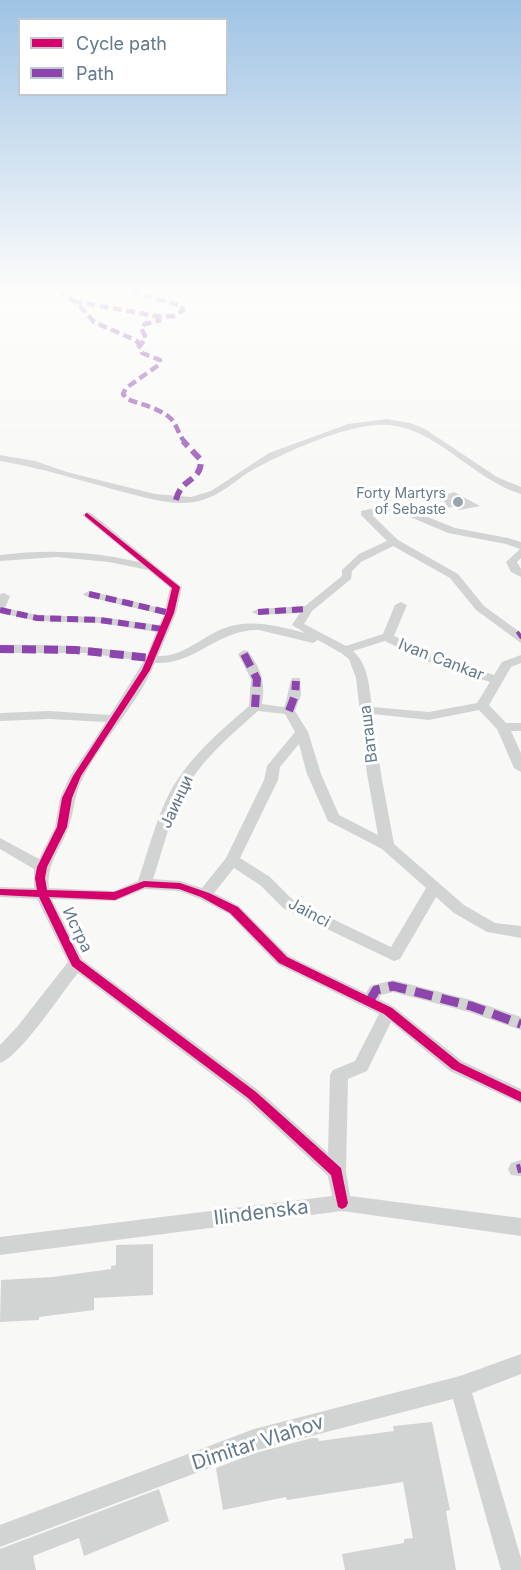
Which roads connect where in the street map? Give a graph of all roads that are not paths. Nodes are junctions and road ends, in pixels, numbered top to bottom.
1 (0, 458) edge
2 (521, 491) edge
3 (87, 515) dead end
4 (394, 542) junction
5 (521, 546) edge
6 (521, 552) edge
7 (0, 558) edge
8 (150, 568) junction
9 (521, 574) edge
10 (89, 594) dead end
11 (4, 596) dead end
12 (401, 605) dead end
13 (0, 609) edge
14 (308, 609) junction
15 (258, 612) dead end
16 (170, 613) junction
17 (163, 629) junction
18 (520, 636) edge
19 (387, 638) junction
20 (332, 644) junction
21 (0, 649) edge
22 (345, 650) junction
23 (244, 654) dead end
24 (151, 658) junction
25 (521, 659) edge
26 (496, 680) junction
27 (296, 681) dead end
28 (482, 706) junction
29 (255, 707) junction
30 (366, 710) junction
31 (289, 711) junction
32 (0, 717) edge
33 (112, 719) junction
34 (503, 727) junction
35 (521, 727) edge
36 (302, 732) junction
37 (521, 768) edge
38 (0, 843) edge
39 (387, 846) junction
40 (232, 860) junction
41 (42, 867) junction
42 (144, 884) junction
43 (433, 888) junction
44 (0, 892) edge
45 (42, 893) junction
46 (205, 895) junction
47 (521, 932) edge
48 (76, 963) junction
49 (369, 1002) junction
50 (387, 1011) junction
51 (521, 1024) edge
52 (0, 1056) edge
53 (521, 1097) edge
54 (337, 1172) junction
55 (342, 1203) junction
56 (521, 1227) edge
57 (0, 1246) edge
58 (521, 1364) edge
59 (460, 1387) junction
60 (0, 1536) edge
61 (513, 1570) edge

1 - 2 street
3 - 8 street, Истра
4 - 5 street
4 - 14 street
4 - 18 street
6 - 9 street
7 - 8 street
8 - 16 street, Истра
10 - 16 street
11 - 13 street
12 - 19 street, Ivan Cankar
13 - 17 street
14 - 15 street
14 - 20 street
16 - 17 street, Истра
17 - 24 street, Истра
19 - 22 street, Ivan Cankar
19 - 26 street, Ivan Cankar
20 - 22 street
20 - 24 street
21 - 24 street
22 - 30 street, Ваташа
23 - 29 street
24 - 33 street, Истра
25 - 26 street
26 - 28 street
27 - 31 street
28 - 30 street
28 - 34 street
29 - 31 street
29 - 42 street, Јаинци
30 - 39 street, Ваташа
31 - 36 street
32 - 33 street
33 - 41 street, Истра
34 - 35 street
34 - 37 street
36 - 39 street
36 - 40 street
38 - 41 street
39 - 43 street
40 - 43 street, Jainci
40 - 46 street
41 - 45 street, Истра
42 - 45 street
42 - 46 street
43 - 47 street
44 - 45 street
45 - 48 street, Истра
46 - 49 street
48 - 52 street
48 - 54 street, Истра
49 - 50 street
49 - 51 street
50 - 53 street
50 - 54 street
54 - 55 street
55 - 56 street, Ilindenska
55 - 57 street, Ilindenska
58 - 59 street, Dimitar Vlahov
59 - 60 street, Dimitar Vlahov
59 - 61 street

